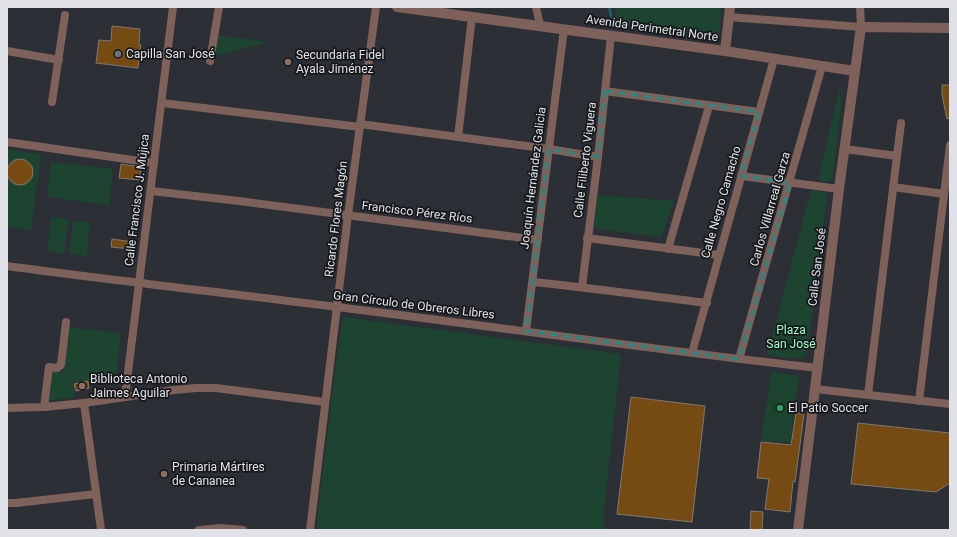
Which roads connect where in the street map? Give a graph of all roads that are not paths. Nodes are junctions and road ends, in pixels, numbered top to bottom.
1 (173, 7) edge
2 (219, 7) edge
3 (376, 7) edge
4 (397, 7) edge
5 (536, 7) edge
6 (860, 7) edge
7 (440, 10) edge
8 (729, 12) edge
9 (65, 14) dead end
10 (472, 17) junction
11 (540, 25) junction
12 (861, 27) junction
13 (950, 28) edge
14 (564, 29) junction
15 (611, 36) junction
16 (7, 51) edge
17 (725, 51) junction
18 (774, 59) junction
19 (59, 60) junction
20 (210, 62) dead end
21 (822, 66) junction
22 (855, 71) junction
23 (605, 91) junction
24 (52, 102) dead end
25 (162, 103) junction
26 (708, 106) junction
27 (759, 112) junction
28 (901, 123) dead end
29 (360, 126) junction
30 (458, 137) junction
31 (7, 142) edge
32 (950, 145) edge
33 (549, 149) junction
34 (845, 149) junction
35 (897, 156) junction
36 (598, 157) junction
37 (154, 163) junction
38 (949, 163) edge
39 (741, 176) junction
40 (790, 183) junction
41 (893, 187) junction
42 (839, 189) junction
43 (151, 191) junction
44 (944, 194) junction
45 (348, 215) junction
46 (587, 238) junction
47 (538, 240) junction
48 (668, 249) junction
49 (719, 255) junction
50 (7, 266) edge
51 (533, 282) junction
52 (139, 284) junction
53 (582, 287) junction
54 (707, 303) junction
55 (337, 307) junction
56 (66, 322) dead end
57 (526, 331) junction
58 (692, 353) junction
59 (740, 359) junction
60 (817, 368) junction
61 (815, 389) junction
62 (868, 395) junction
63 (125, 397) junction
64 (919, 401) junction
65 (325, 402) junction
66 (84, 403) junction
67 (950, 404) edge
68 (44, 407) junction
69 (7, 408) edge
70 (96, 494) junction
71 (7, 503) edge
72 (101, 530) edge
73 (199, 530) edge
74 (243, 530) edge
75 (310, 530) edge
76 (798, 530) edge

1 - 25 street, Calle Francisco J. Mújica
2 - 20 street
3 - 29 street, Ricardo Flores Magón
4 - 7 street, Avenida Perimetral Norte
5 - 11 street
6 - 12 street, Calle San José
7 - 10 street, Avenida Perimetral Norte
8 - 12 street
8 - 17 street
9 - 19 street
10 - 11 street, Avenida Perimetral Norte
10 - 30 street
11 - 14 street, Avenida Perimetral Norte
12 - 13 street
12 - 22 street, Calle San José
14 - 15 street, Avenida Perimetral Norte
14 - 33 street, Joaquín Hernández Galicia
15 - 17 street, Avenida Perimetral Norte
15 - 23 street, Calle Filiberto Viguera
16 - 19 street
17 - 18 street, Avenida Perimetral Norte
18 - 21 street, Avenida Perimetral Norte
18 - 27 street, Calle Negro Camacho
19 - 24 street
21 - 22 street, Avenida Perimetral Norte
21 - 40 street, Carlos Villarreal Garza
22 - 34 street, Calle San José
23 - 26 street
23 - 36 street, Calle Filiberto Viguera
25 - 29 street
25 - 37 street, Calle Francisco J. Mújica
26 - 27 street
26 - 48 street
27 - 39 street, Calle Negro Camacho
28 - 35 street
29 - 30 street
29 - 45 street, Ricardo Flores Magón
30 - 33 street
31 - 37 street
32 - 38 street
33 - 36 street
33 - 47 street, Joaquín Hernández Galicia
34 - 35 street
34 - 42 street, Calle San José
35 - 41 street
36 - 46 street, Calle Filiberto Viguera
37 - 43 street, Calle Francisco J. Mújica
38 - 44 street
39 - 40 street
39 - 49 street, Calle Negro Camacho
40 - 42 street
40 - 59 street, Carlos Villarreal Garza
41 - 44 street
41 - 62 street
42 - 60 street, Calle San José
43 - 45 street, Francisco Pérez Ríos
43 - 52 street, Calle Francisco J. Mújica
44 - 64 street
45 - 47 street, Francisco Pérez Ríos
45 - 55 street, Ricardo Flores Magón
46 - 48 street
46 - 53 street, Calle Filiberto Viguera
47 - 51 street, Joaquín Hernández Galicia
48 - 49 street
49 - 54 street, Calle Negro Camacho
50 - 52 street, Gran Círculo de Obreros Libres
51 - 53 street
51 - 57 street, Joaquín Hernández Galicia
52 - 55 street, Gran Círculo de Obreros Libres
52 - 63 street, Calle Francisco J. Mújica
53 - 54 street
54 - 58 street, Calle Negro Camacho
55 - 57 street, Gran Círculo de Obreros Libres
55 - 65 street, Ricardo Flores Magón
56 - 68 street
57 - 58 street, Gran Círculo de Obreros Libres
58 - 59 street, Gran Círculo de Obreros Libres
59 - 60 street, Gran Círculo de Obreros Libres
60 - 61 street, Calle San José
61 - 62 street
61 - 76 street, Calle San José
62 - 64 street
63 - 65 street
63 - 66 street
64 - 67 street
65 - 75 street, Ricardo Flores Magón
66 - 68 street
66 - 70 street
68 - 69 street
70 - 71 street
70 - 72 street
73 - 74 street

